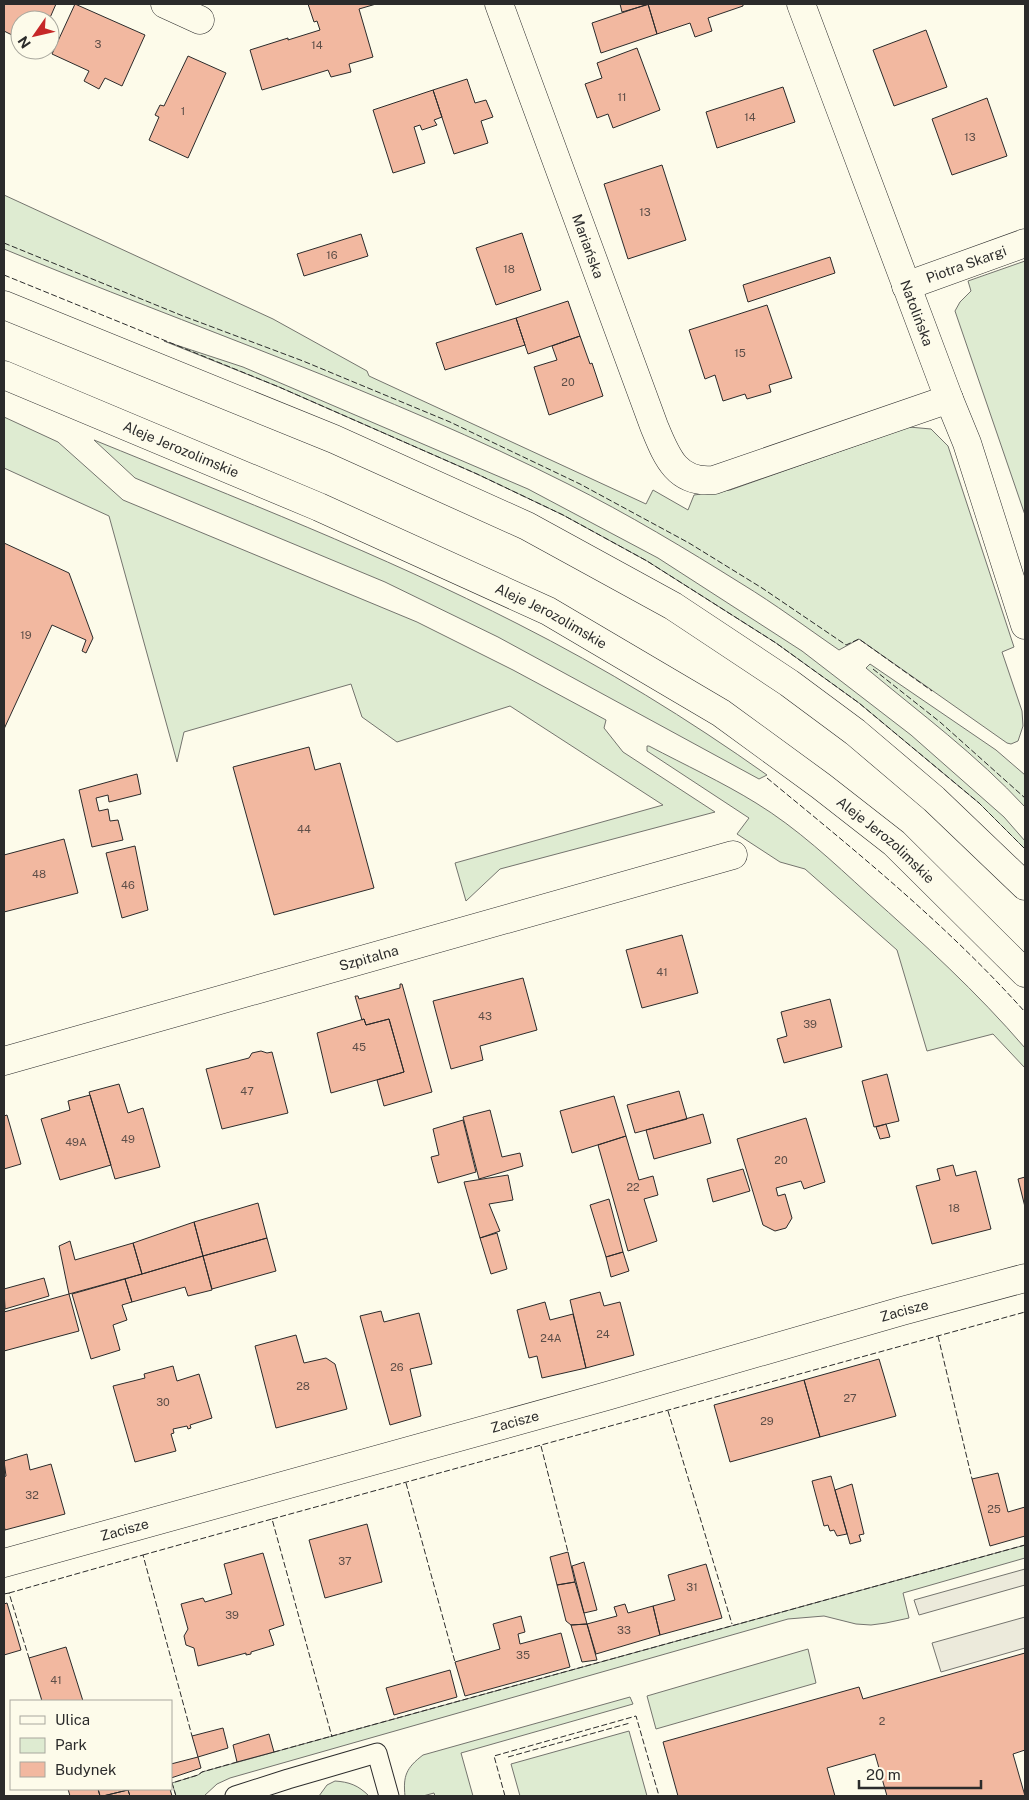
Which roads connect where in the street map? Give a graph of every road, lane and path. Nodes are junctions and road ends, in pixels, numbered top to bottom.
1 (164, 4) edge
2 (499, 4) edge
3 (801, 4) edge
4 (200, 20) dead end
5 (1025, 243) edge
6 (906, 286) junction
7 (4, 305) edge
8 (4, 375) edge
9 (949, 399) junction
10 (1025, 625) edge
11 (733, 855) dead end
12 (1025, 886) edge
13 (1025, 973) edge
14 (4, 1061) edge
15 (1025, 1278) edge
16 (4, 1563) edge
17 (235, 1796) edge
18 (389, 1796) edge

1 - 4 street
2 - 9 street, Mariańska
3 - 6 street, Natolińska
5 - 6 street, Piotra Skargi
6 - 9 street, Natolińska
7 - 12 street
8 - 13 street, Aleje Jerozolimskie
9 - 10 street, Natolińska
11 - 14 street, Szpitalna
15 - 16 street, Zacisze
17 - 18 lane

